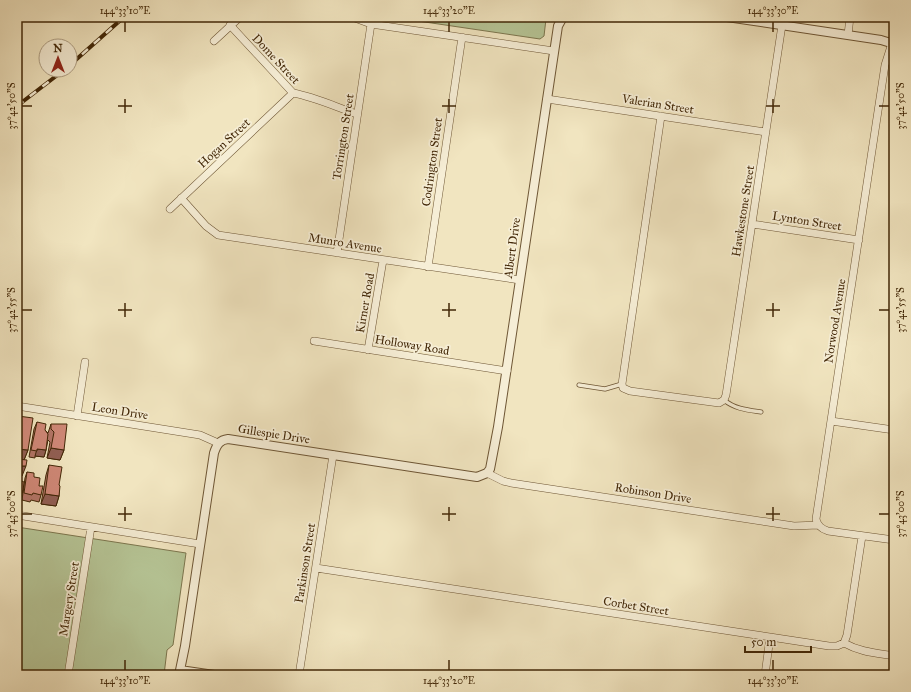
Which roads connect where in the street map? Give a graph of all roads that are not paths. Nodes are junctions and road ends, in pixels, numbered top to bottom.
1 (240, 17) edge
2 (352, 17) edge
3 (556, 17) edge
4 (562, 17) edge
5 (727, 17) edge
6 (850, 17) edge
7 (371, 24) junction
8 (230, 25) junction
9 (782, 25) junction
10 (558, 26) junction
11 (848, 35) junction
12 (462, 37) junction
13 (214, 41) dead end
14 (893, 43) edge
15 (554, 51) junction
16 (292, 93) junction
17 (547, 99) junction
18 (358, 114) junction
19 (661, 116) junction
20 (766, 132) junction
21 (181, 198) junction
22 (170, 209) dead end
23 (752, 224) junction
24 (858, 240) junction
25 (337, 253) junction
26 (383, 260) junction
27 (428, 267) junction
28 (520, 280) junction
29 (314, 341) dead end
30 (368, 350) junction
31 (85, 362) dead end
32 (507, 371) junction
33 (622, 384) junction
34 (579, 385) dead end
35 (724, 400) junction
36 (17, 406) edge
37 (761, 412) dead end
38 (77, 416) junction
39 (831, 421) junction
40 (894, 430) edge
41 (218, 443) junction
42 (332, 455) junction
43 (487, 473) junction
44 (17, 515) edge
45 (818, 525) junction
46 (91, 527) junction
47 (862, 536) junction
48 (894, 540) edge
49 (200, 544) junction
50 (316, 568) junction
51 (770, 637) junction
52 (844, 643) junction
53 (894, 656) edge
54 (179, 672) edge
55 (68, 675) edge
56 (214, 675) edge
57 (299, 675) edge
58 (764, 675) edge

1 - 8 street
2 - 7 street
3 - 10 street, Albert Drive
4 - 10 street, Albert Drive
5 - 9 street
6 - 11 street
7 - 12 street
7 - 18 street, Torrington Street
8 - 13 street
8 - 16 street, Dome Street
9 - 11 street
9 - 20 street, Hawkestone Street
10 - 15 street, Albert Drive
11 - 14 street
12 - 15 street
12 - 27 street, Codrington Street
14 - 24 street, Norwood Avenue
15 - 17 street, Albert Drive
16 - 18 street, Dome Street
16 - 21 street, Hogan Street
17 - 19 street, Valerian Street
17 - 28 street, Albert Drive
18 - 25 street, Torrington Street
19 - 20 street, Valerian Street
19 - 33 street
20 - 23 street, Hawkestone Street
21 - 22 street, Hogan Street
21 - 25 street, Munro Avenue
23 - 24 street, Lynton Street
23 - 35 street, Hawkestone Street
24 - 39 street, Norwood Avenue
25 - 26 street, Munro Avenue
26 - 27 street, Munro Avenue
26 - 30 street, Kirner Road
27 - 28 street, Munro Avenue
28 - 32 street, Albert Drive
29 - 30 street, Holloway Road
30 - 32 street, Holloway Road
31 - 38 street
32 - 43 street, Albert Drive
33 - 34 lane
33 - 35 street
35 - 37 lane
36 - 38 street, Leon Drive
38 - 41 street, Leon Drive
39 - 40 street
39 - 45 street, Norwood Avenue
41 - 42 street, Gillespie Drive
41 - 49 street
42 - 43 street, Gillespie Drive
42 - 50 street, Parkinson Street
43 - 45 street, Robinson Drive
44 - 46 street
45 - 47 street
46 - 49 street
46 - 55 street, Margery Street
47 - 48 street
47 - 52 street
49 - 54 street
50 - 51 street, Corbet Street
50 - 57 street, Parkinson Street
51 - 52 street, Corbet Street
51 - 58 street
52 - 53 street
54 - 56 street

